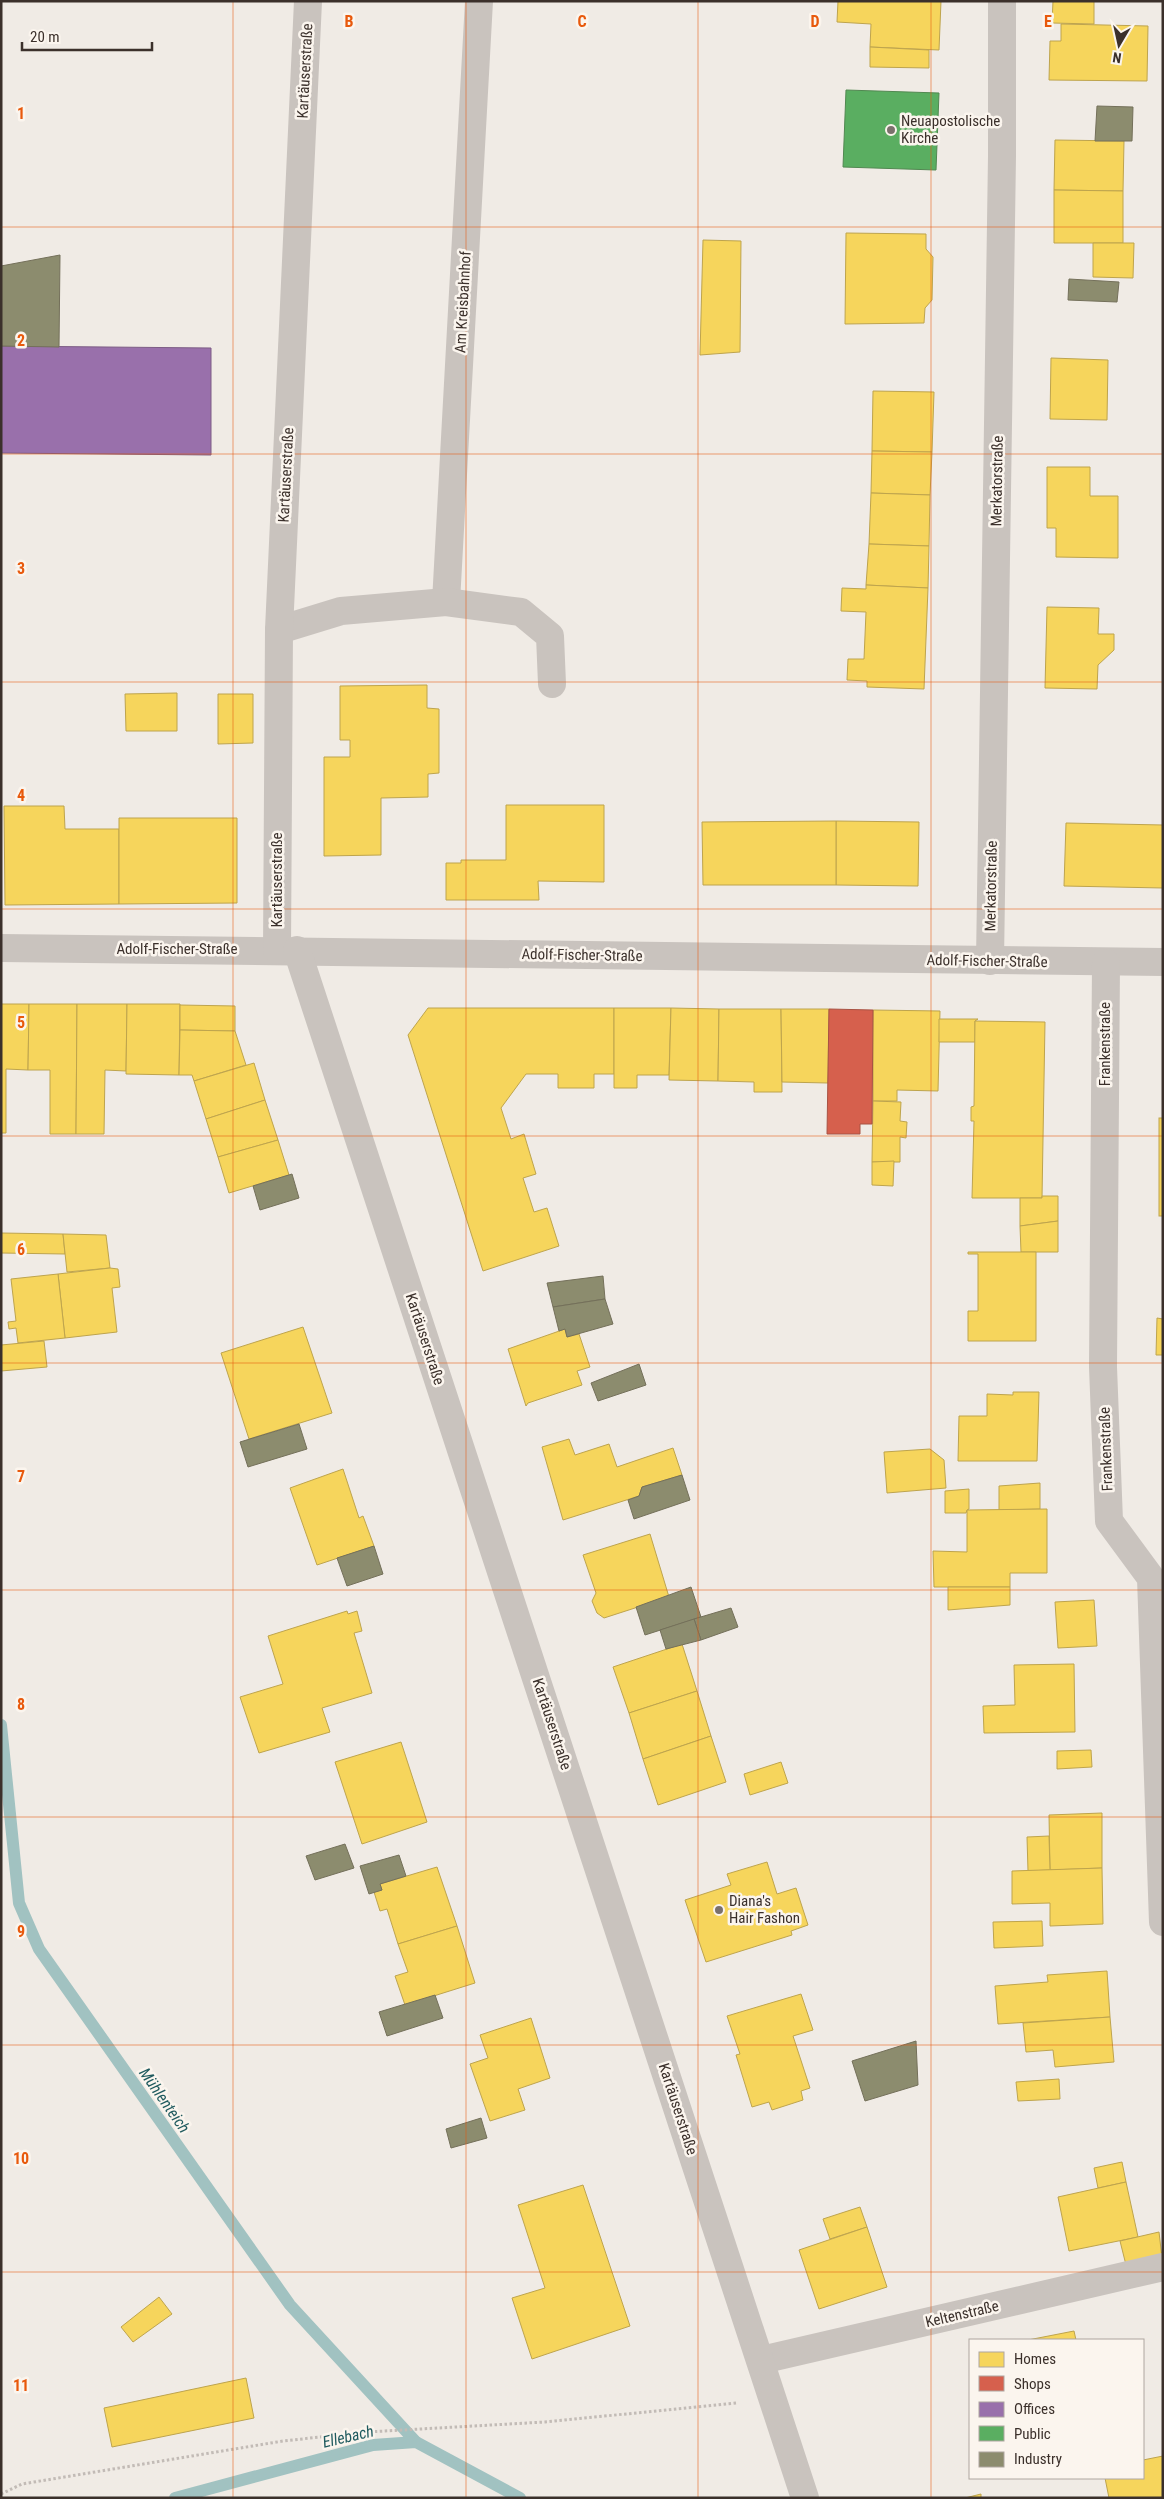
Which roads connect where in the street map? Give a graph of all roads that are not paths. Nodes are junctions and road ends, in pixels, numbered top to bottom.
1 (308, 1) edge
2 (479, 1) edge
3 (1002, 1) edge
4 (446, 602) junction
5 (279, 630) junction
6 (552, 684) dead end
7 (1, 948) edge
8 (287, 950) junction
9 (990, 961) junction
10 (1163, 962) edge
11 (1106, 963) junction
12 (1163, 1922) edge
13 (1163, 2267) edge
14 (761, 2360) junction
15 (805, 2498) edge

1 - 5 street, Kartäuserstraße
2 - 4 street, Am Kreisbahnhof
3 - 9 street, Merkatorstraße
4 - 5 street
4 - 6 street
5 - 8 street, Kartäuserstraße
7 - 8 street, Adolf-Fischer-Straße
8 - 9 street, Adolf-Fischer-Straße
8 - 14 street, Kartäuserstraße
9 - 11 street, Adolf-Fischer-Straße
10 - 11 street, Adolf-Fischer-Straße
11 - 12 street, Frankenstraße
13 - 14 street, Keltenstraße
14 - 15 street, Kartäuserstraße

